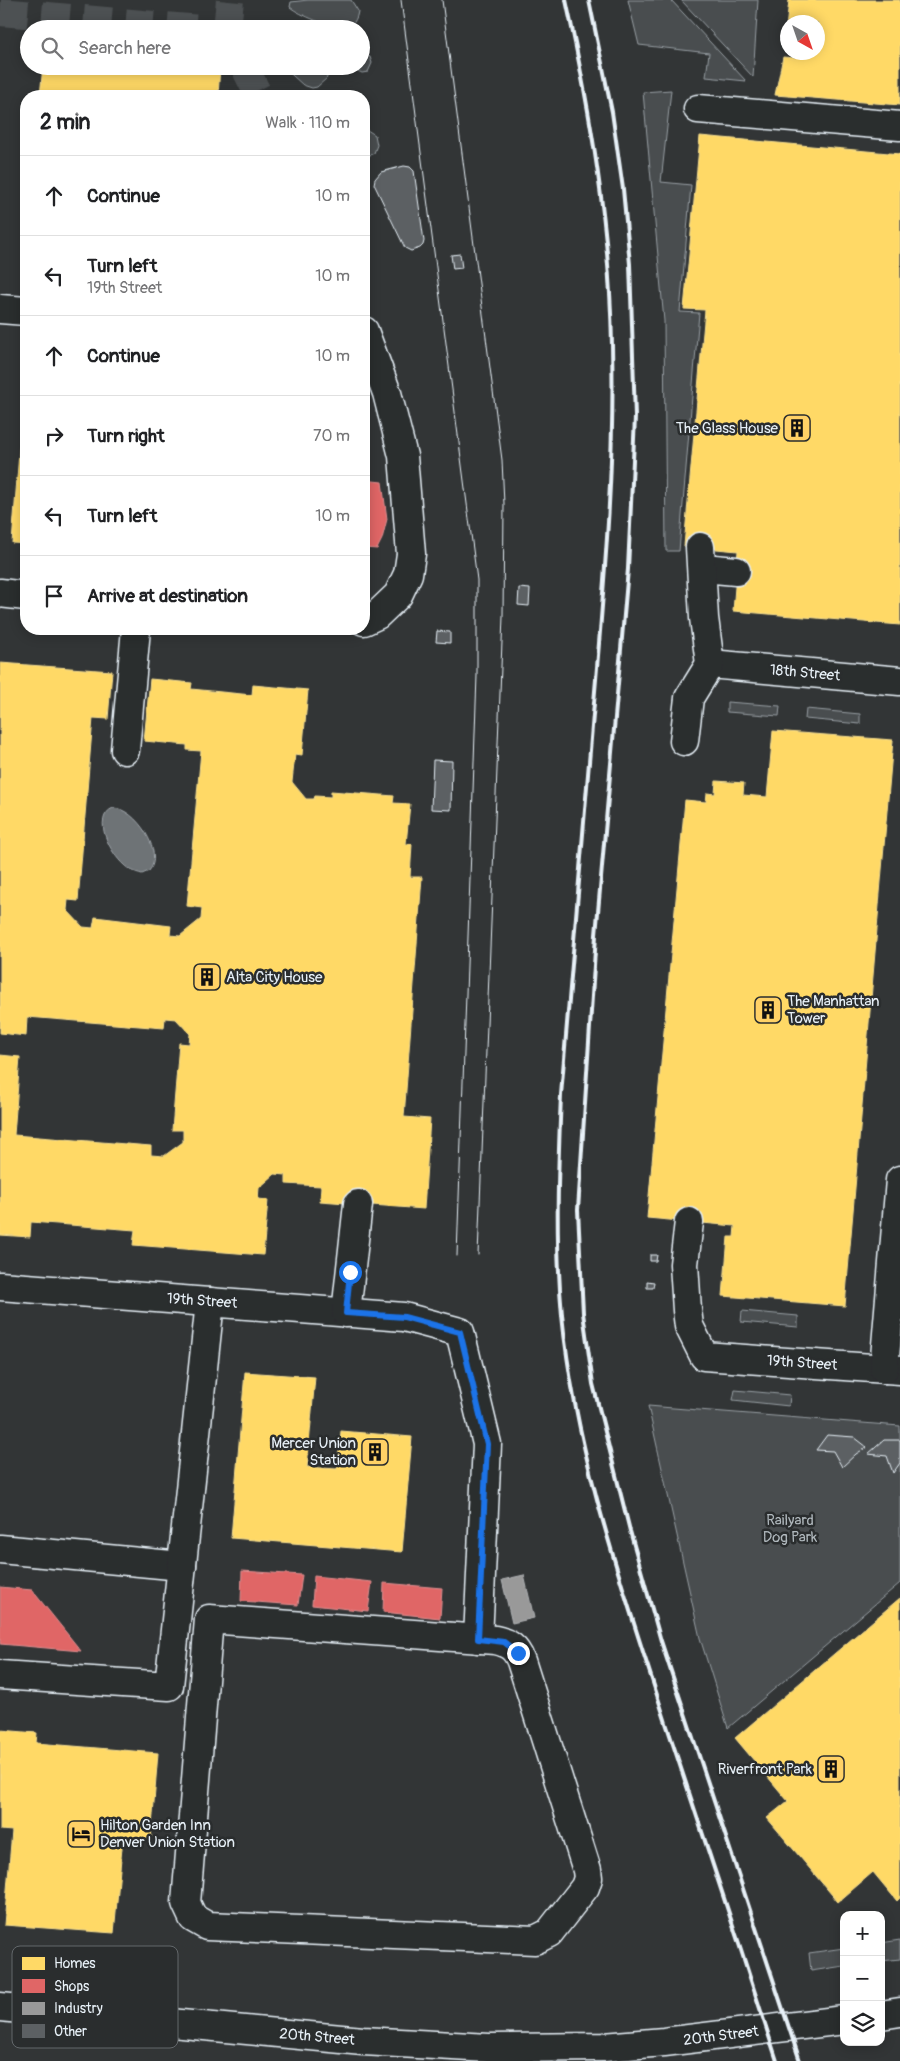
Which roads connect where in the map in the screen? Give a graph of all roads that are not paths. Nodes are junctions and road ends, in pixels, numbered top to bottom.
1 (698, 109) dead end
2 (900, 126) edge
3 (0, 309) edge
4 (20, 311) edge
5 (370, 348) edge
6 (717, 559) dead end
7 (0, 593) edge
8 (20, 595) edge
9 (370, 618) edge
10 (135, 635) edge
11 (710, 664) junction
12 (900, 681) edge
13 (684, 741) dead end
14 (125, 750) dead end
15 (900, 1180) edge
16 (358, 1204) dead end
17 (689, 1222) dead end
18 (0, 1286) edge
19 (210, 1302) junction
20 (346, 1313) junction
21 (892, 1369) edge
22 (0, 1549) edge
23 (182, 1566) junction
24 (478, 1639) junction
25 (0, 1675) edge
26 (900, 2012) edge
27 (885, 2014) edge
28 (840, 2020) edge
29 (178, 2024) edge

1 - 2 street
3 - 4 street
5 - 9 street
6 - 11 street
7 - 8 street
10 - 14 street
11 - 12 street, 18th Street
11 - 13 street
15 - 21 street
16 - 20 street
17 - 21 street, 19th Street
18 - 19 street, 19th Street
19 - 20 street, 19th Street
19 - 23 street
20 - 24 street, 19th Street
22 - 23 street
23 - 25 street
24 - 24 street
26 - 27 street
28 - 29 street, 20th Street

